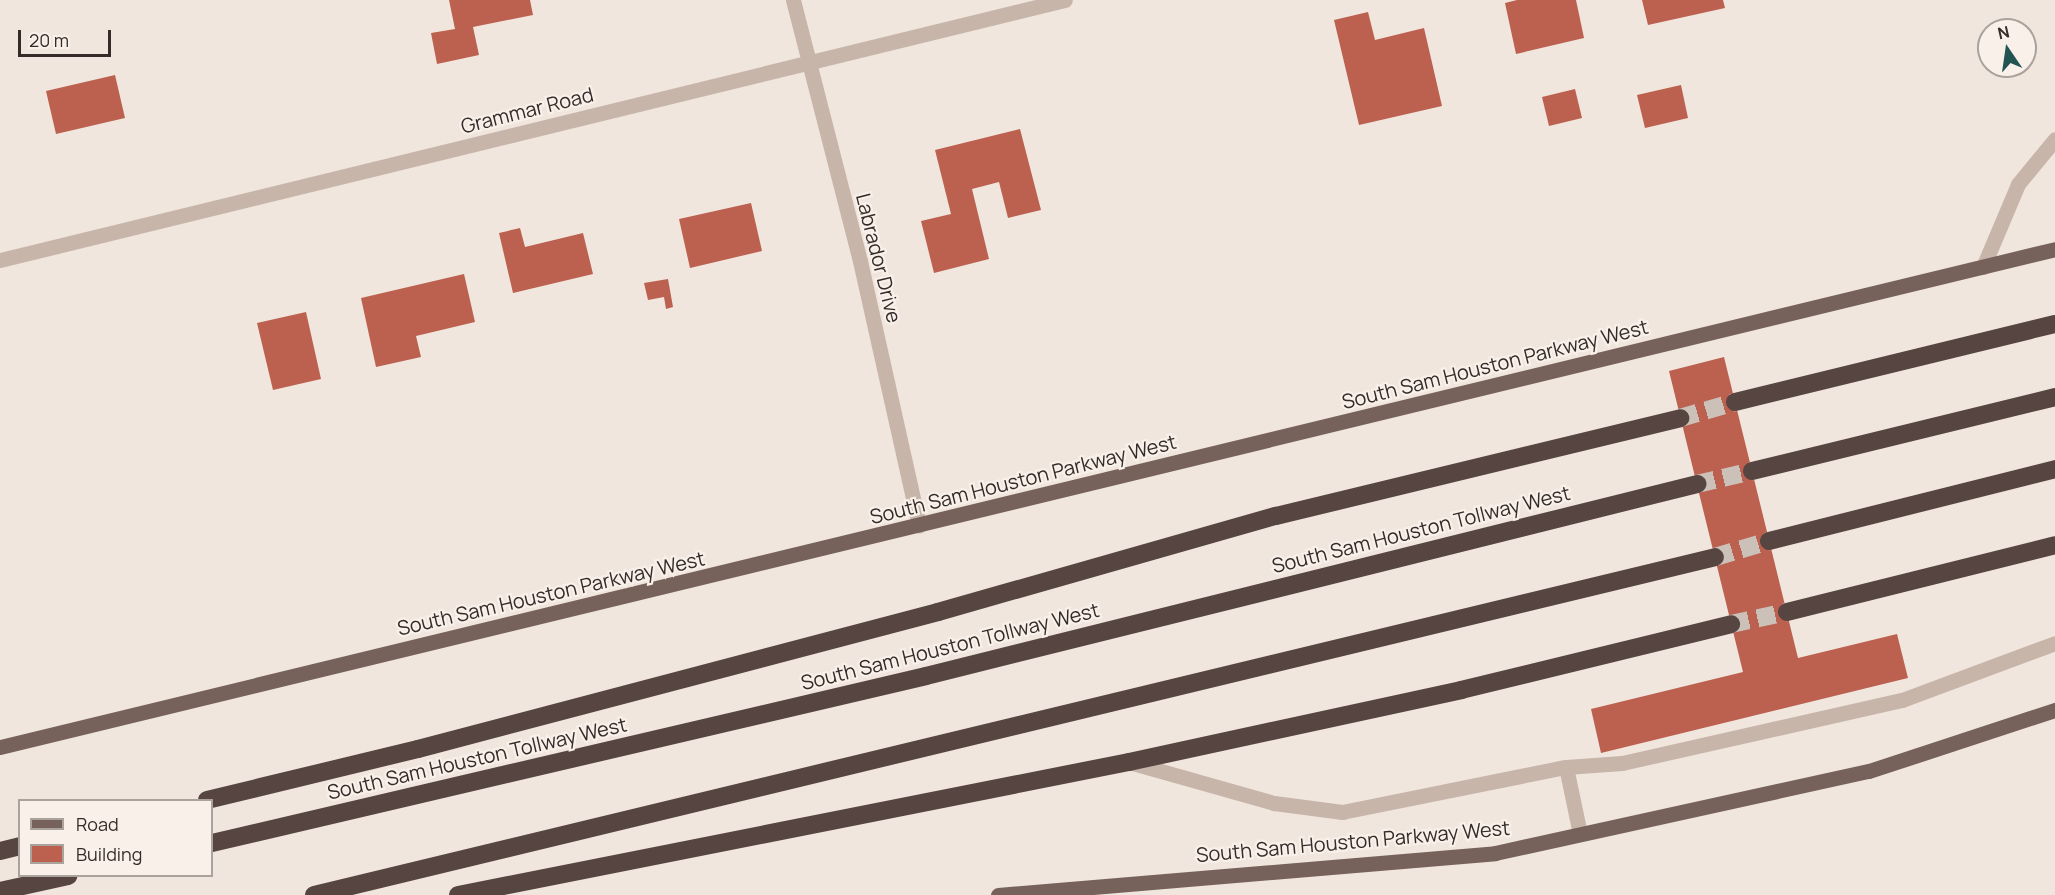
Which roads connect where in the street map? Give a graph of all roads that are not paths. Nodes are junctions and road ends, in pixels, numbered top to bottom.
1 (793, 0) edge
2 (1065, 0) edge
3 (808, 63) junction
4 (2052, 145) edge
5 (2055, 249) edge
6 (0, 260) edge
7 (1983, 267) junction
8 (2055, 324) edge
9 (2055, 397) edge
10 (1735, 402) tunnel mouth
11 (1680, 418) tunnel mouth
12 (2055, 469) edge
13 (1752, 471) tunnel mouth
14 (1696, 484) tunnel mouth
15 (919, 526) junction
16 (1769, 541) tunnel mouth
17 (2055, 545) edge
18 (1715, 557) tunnel mouth
19 (1786, 612) tunnel mouth
20 (1731, 624) tunnel mouth
21 (2055, 643) edge
22 (2055, 710) edge
23 (0, 747) edge
24 (1129, 762) junction
25 (1566, 767) junction
26 (213, 800) edge
27 (1580, 834) junction
28 (213, 843) edge
29 (18, 846) edge
30 (0, 851) edge
31 (63, 877) edge
32 (0, 891) edge
33 (1017, 894) edge
34 (314, 895) edge
35 (458, 895) edge
36 (998, 895) edge

1 - 3 street, Labrador Drive
2 - 3 street, Grammar Road
3 - 6 street, Grammar Road
3 - 15 street, Labrador Drive
4 - 7 street
5 - 7 main road, South Sam Houston Parkway West
7 - 15 main road, South Sam Houston Parkway West
8 - 10 highway
9 - 13 highway
11 - 26 highway
12 - 16 highway
14 - 28 highway, South Sam Houston Tollway West
15 - 23 main road, South Sam Houston Parkway West
17 - 19 highway
18 - 34 highway
20 - 24 highway
21 - 25 street
22 - 27 main road, South Sam Houston Parkway West
24 - 25 street
24 - 35 highway
25 - 27 street
27 - 33 main road, South Sam Houston Parkway West
29 - 30 highway
31 - 32 highway
33 - 36 main road, South Sam Houston Parkway West

